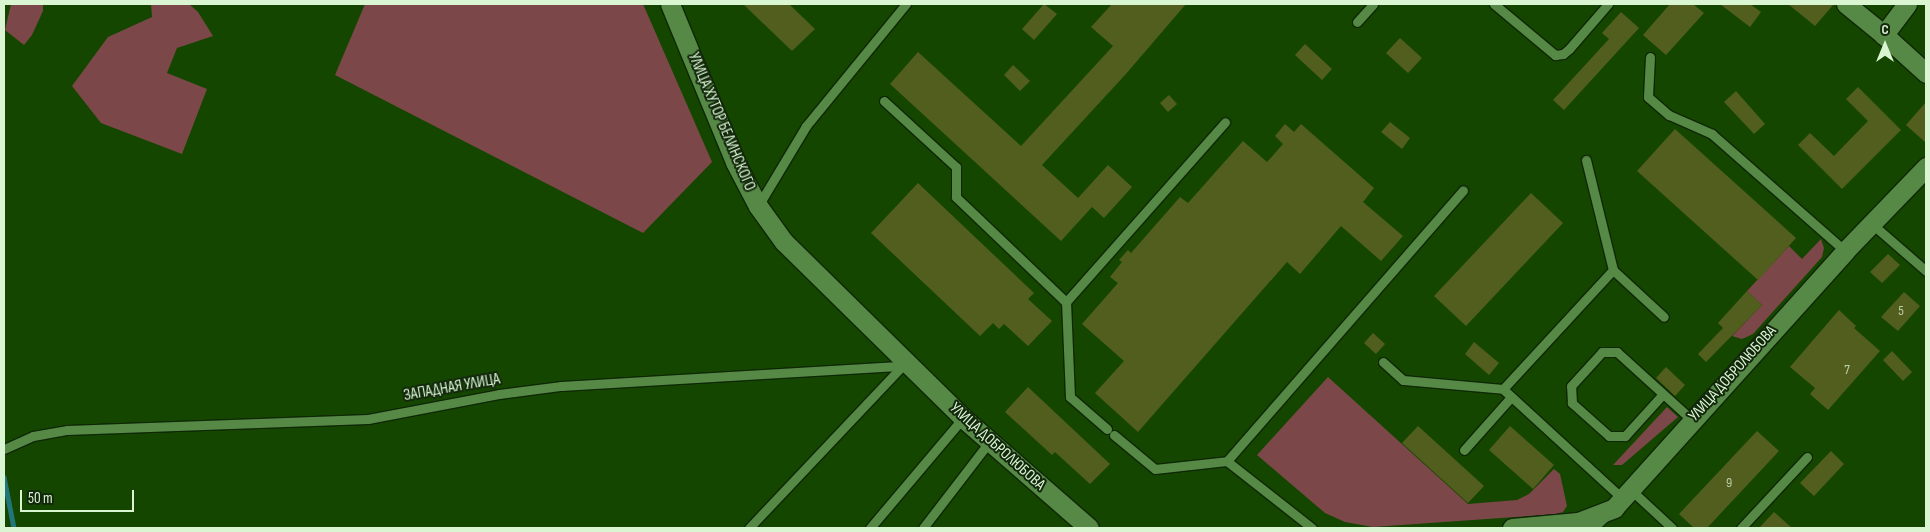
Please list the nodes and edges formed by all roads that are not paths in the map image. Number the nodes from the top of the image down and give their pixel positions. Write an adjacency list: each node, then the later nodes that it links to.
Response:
1 (670, 4): 17 (street, УЛИЦА ХУТОР БЕЛИНСКОГО)
2 (906, 4): 17 (lane)
3 (1373, 4): 8 (lane)
4 (1494, 4): 5 (lane)
5 (1608, 4)
6 (1846, 4): 9 (street)
7 (1907, 4): 9 (street)
8 (1357, 22)
9 (1884, 35): 11 (street)
10 (1650, 57): 19 (lane)
11 (1926, 73)
12 (884, 101): 22 (lane)
13 (1226, 122): 22 (lane)
14 (1586, 160): 20 (lane)
15 (1926, 166): 18 (street, УЛИЦА ДОБРОЛЮБОВА)
16 (1463, 190): 35 (lane)
17 (758, 206): 25 (street, УЛИЦА ХУТОР БЕЛИНСКОГО)
18 (1871, 223): 19 (street, УЛИЦА ДОБРОЛЮБОВА); 21 (lane)
19 (1845, 251): 30 (street, УЛИЦА ДОБРОЛЮБОВА)
20 (1613, 270): 23 (lane); 26 (lane)
21 (1926, 271)
22 (1066, 302): 35 (lane)
23 (1664, 317)
24 (1383, 362): 26 (lane)
25 (905, 364): 29 (street, УЛИЦА ДОБРОЛЮБОВА); 32 (lane, ЗАПАДНАЯ УЛИЦА); 38 (lane)
26 (1503, 390): 28 (lane)
27 (1663, 394): 27 (lane); 30 (lane)
28 (1511, 397): 33 (lane); 36 (lane)
29 (963, 418): 31 (street, УЛИЦА ДОБРОЛЮБОВА); 39 (lane)
30 (1692, 420): 36 (street, УЛИЦА ДОБРОЛЮБОВА)
31 (990, 441): 37 (street, УЛИЦА ДОБРОЛЮБОВА); 40 (lane)
32 (4, 449)
33 (1464, 450)
34 (1807, 457): 45 (lane)
35 (1227, 461): 41 (lane)
36 (1623, 499): 42 (street, УЛИЦА ДОБРОЛЮБОВА); 43 (lane); 44 (lane)
37 (1085, 527)
38 (749, 528)
39 (870, 528)
40 (923, 528)
41 (1312, 528)
42 (1512, 528)
43 (1593, 528)
44 (1672, 528)
45 (1741, 528)

